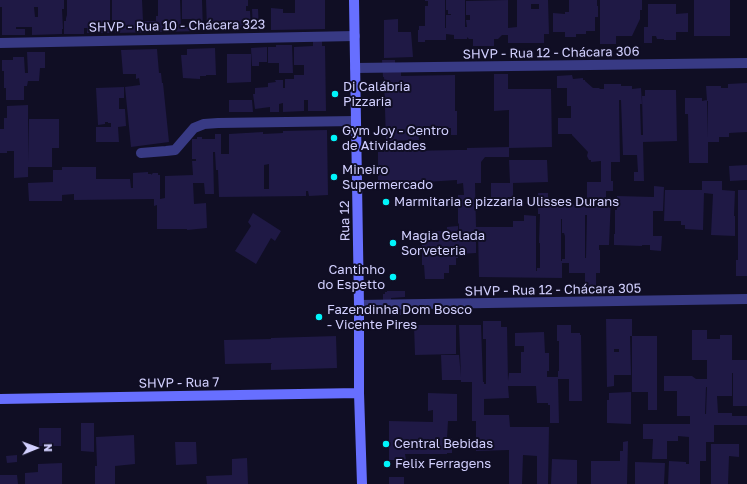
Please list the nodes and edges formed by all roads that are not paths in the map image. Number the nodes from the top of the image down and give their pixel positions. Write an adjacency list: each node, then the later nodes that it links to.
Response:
1 (354, 0): 2 (street, Rua 12)
2 (355, 36): 3 (street, SHVP - Rua 10 - Chácara 323); 5 (street, Rua 12)
3 (0, 43)
4 (747, 63): 5 (street, SHVP - Rua 12 - Chácara 306)
5 (355, 68): 6 (street, Rua 12)
6 (356, 121): 7 (street); 9 (street, Rua 12)
7 (141, 153)
8 (747, 300): 9 (street, SHVP - Rua 12 - Chácara 305)
9 (359, 305): 10 (street, Rua 12)
10 (359, 393): 11 (street, SHVP - Rua 7); 12 (street, Rua 12)
11 (0, 399)
12 (362, 484)

